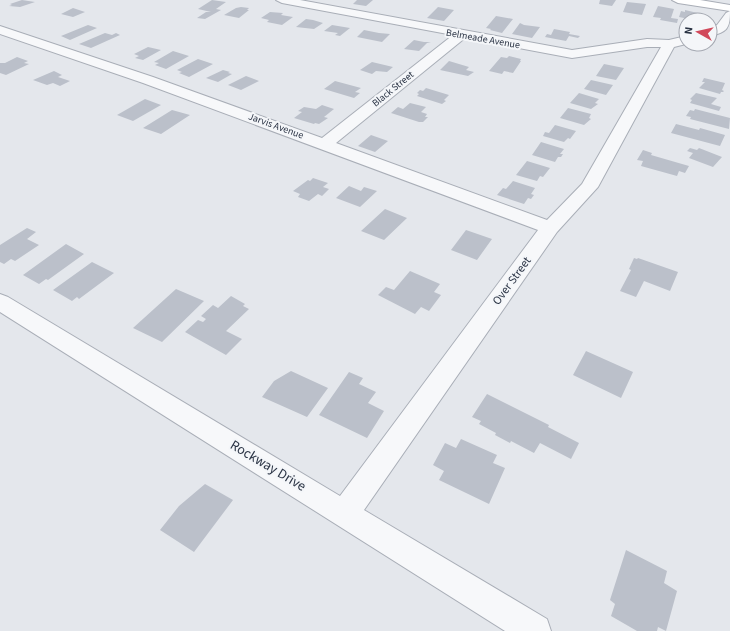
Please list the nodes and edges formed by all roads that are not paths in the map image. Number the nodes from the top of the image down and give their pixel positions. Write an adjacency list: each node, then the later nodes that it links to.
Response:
1 (282, 0): 7 (street, Belmeade Avenue)
2 (678, 0): 3 (main road)
3 (730, 8)
4 (730, 15): 5 (street)
5 (718, 29)
6 (0, 30): 9 (street, Jarvis Avenue)
7 (461, 35): 8 (street, Belmeade Avenue); 9 (street, Black Street)
8 (678, 42): 10 (street, Over Street)
9 (325, 144): 10 (street, Jarvis Avenue)
10 (550, 228): 12 (street, Over Street)
11 (0, 302): 12 (street, Rockway Drive)
12 (345, 513): 13 (street, Rockway Drive)
13 (535, 631)

